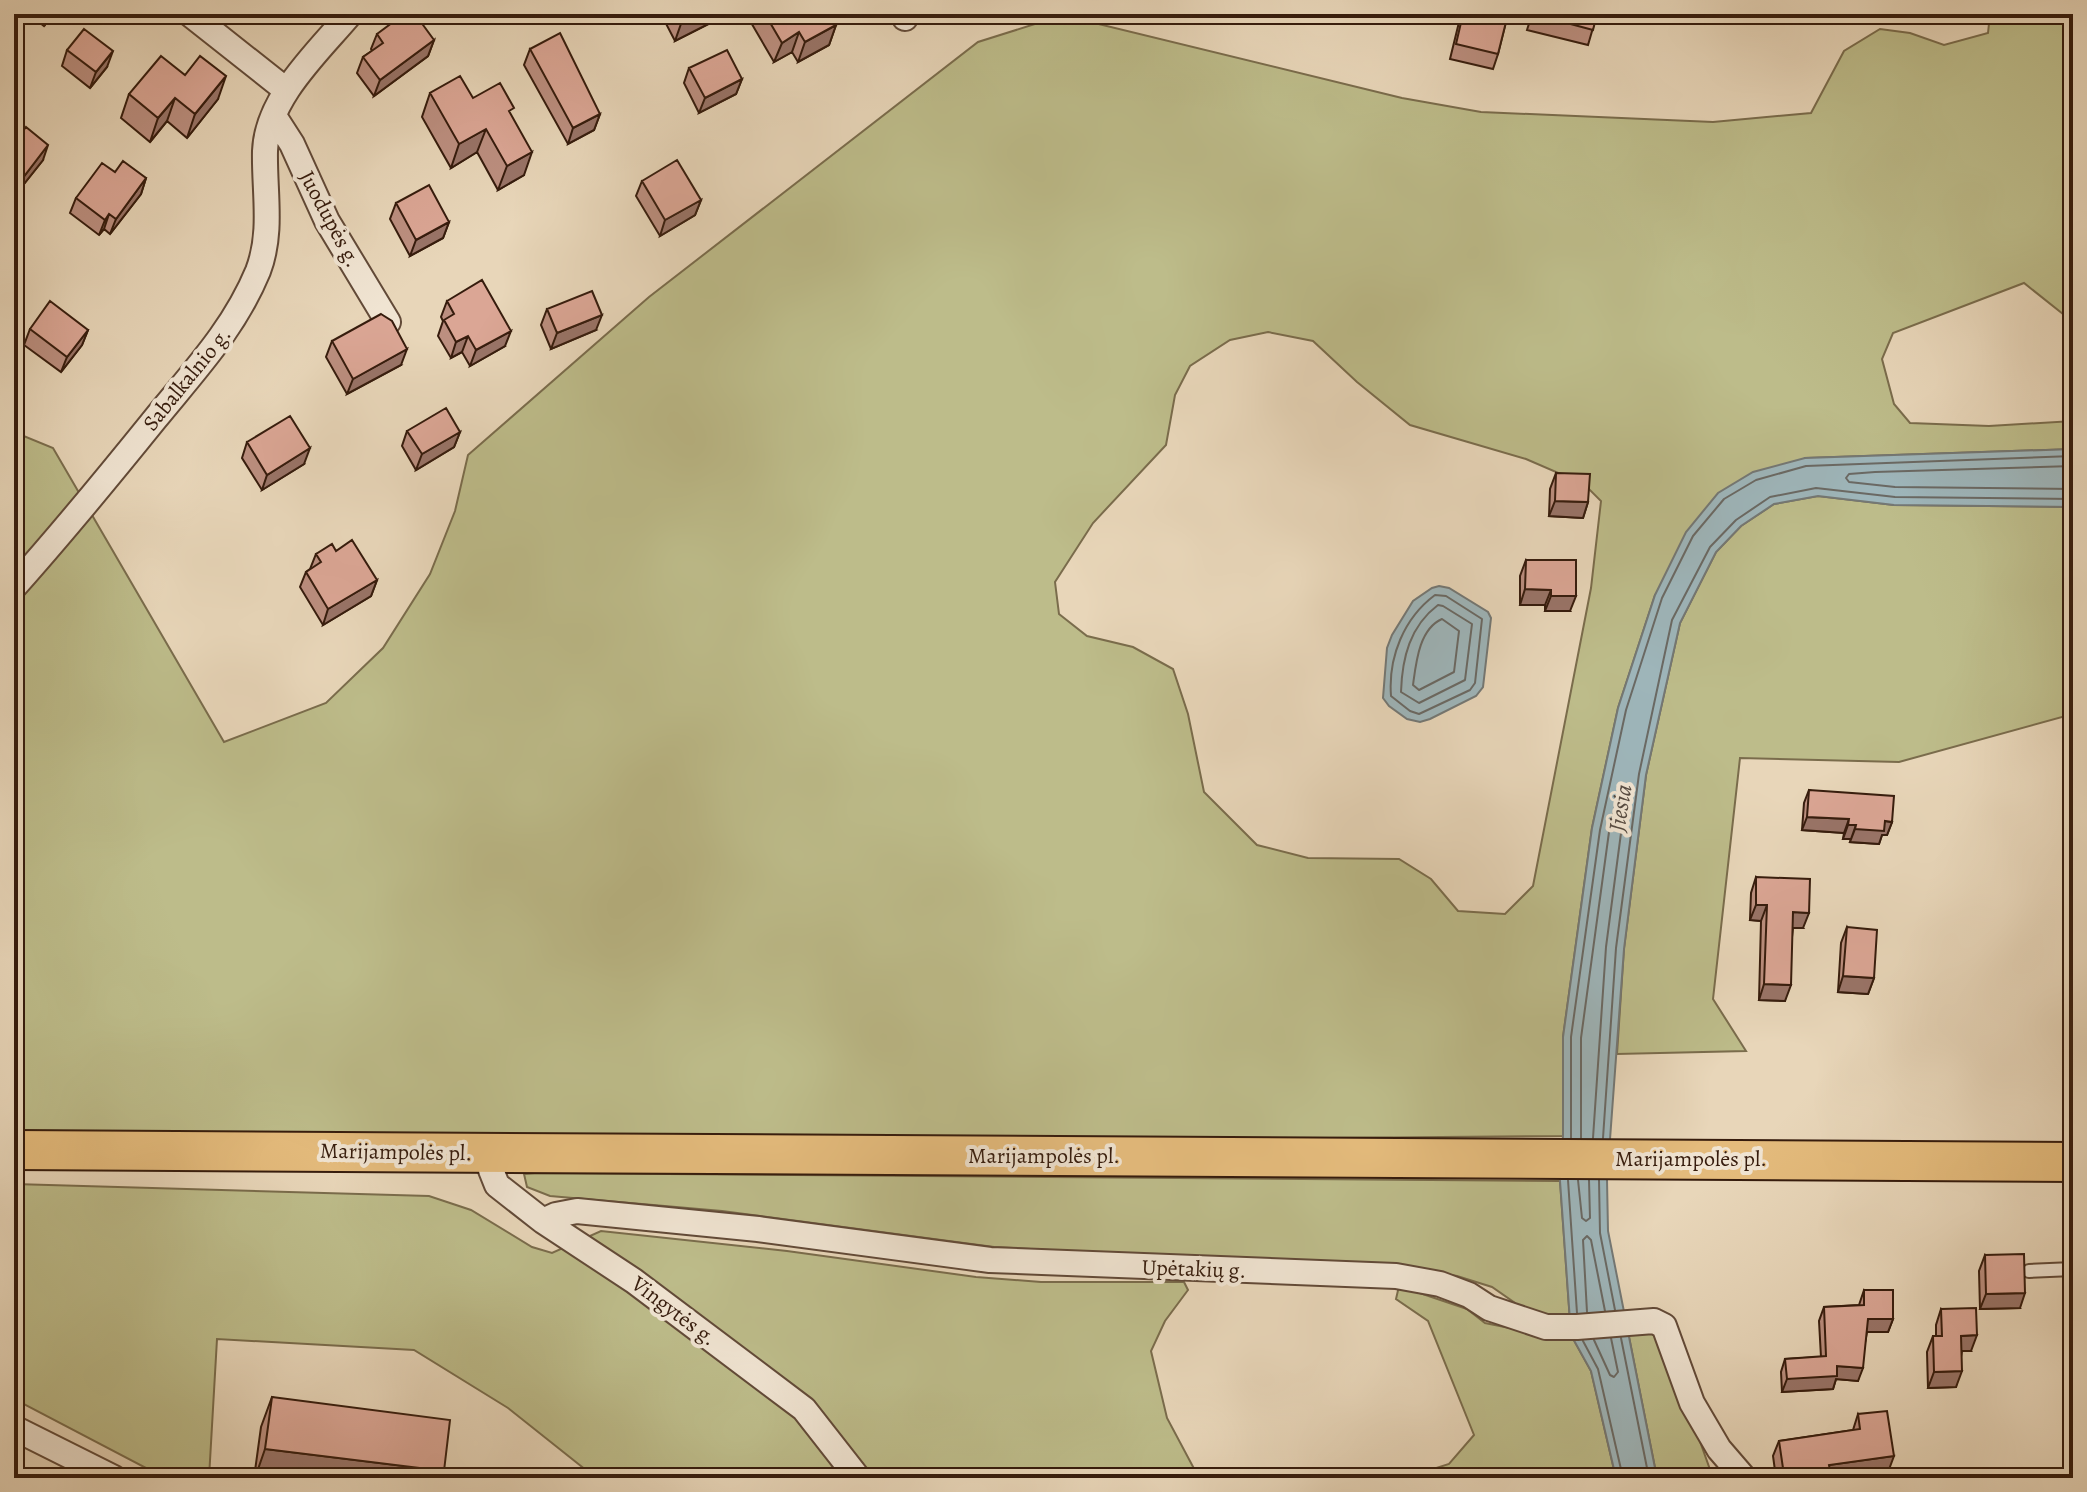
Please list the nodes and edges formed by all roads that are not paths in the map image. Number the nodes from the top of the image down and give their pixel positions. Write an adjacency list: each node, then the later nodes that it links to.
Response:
1 (190, 14): 3 (street)
2 (350, 14): 3 (street, Sabalkalnio g.)
3 (286, 90): 4 (street, Sabalkalnio g.)
4 (274, 116): 5 (street, Juodupės g.); 6 (street, Sabalkalnio g.)
5 (388, 322)
6 (14, 587)
7 (14, 1150): 8 (main road, Marijampolės pl.)
8 (489, 1153): 9 (main road, Marijampolės pl.); 10 (street, Vingytės g.)
9 (2073, 1162)
10 (543, 1221): 15 (street, Vingytės g.); 16 (street, Upėtakių g.)
11 (2073, 1269): 12 (lane)
12 (2029, 1271)
13 (14, 1428): 14 (street)
14 (114, 1478)
15 (858, 1478)
16 (1744, 1478)

